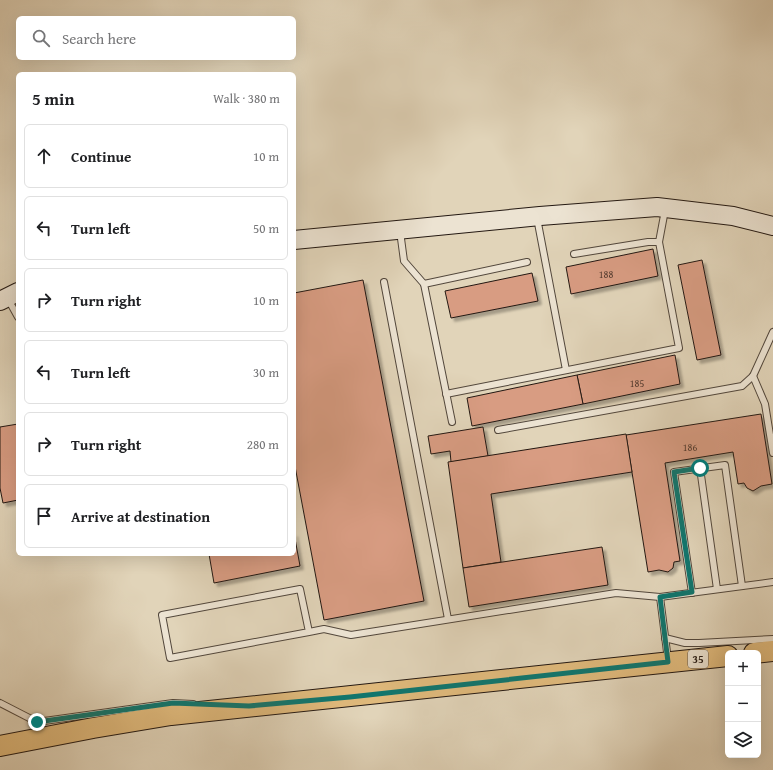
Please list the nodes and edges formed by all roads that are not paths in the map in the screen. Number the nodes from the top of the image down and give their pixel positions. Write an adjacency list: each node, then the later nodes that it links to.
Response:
1 (665, 208): 2 (street); 3 (street); 6 (lane)
2 (537, 216): 4 (street); 14 (lane)
3 (773, 226)
4 (400, 230): 5 (street); 10 (lane)
5 (296, 240)
6 (659, 242): 7 (lane); 14 (lane)
7 (574, 254)
8 (527, 262): 10 (lane)
9 (384, 282): 26 (lane)
10 (424, 284): 16 (lane)
11 (8, 297): 12 (lane)
12 (16, 313)
13 (773, 332): 15 (lane)
14 (566, 370): 16 (lane)
15 (753, 376): 18 (lane); 19 (lane)
16 (446, 394): 17 (lane)
17 (452, 422)
18 (498, 430)
19 (773, 453)
20 (700, 468): 22 (lane); 23 (lane); 24 (lane)
21 (773, 582): 22 (lane)
22 (742, 586): 23 (lane)
23 (717, 589): 24 (lane)
24 (692, 592): 25 (lane)
25 (660, 597): 26 (lane); 28 (lane)
26 (448, 619): 27 (lane)
27 (309, 632): 27 (lane)
28 (665, 638): 29 (lane); 33 (lane)
29 (773, 639)
30 (773, 651): 31 (main road)
31 (761, 652)
32 (725, 656): 33 (main road, 35)
33 (668, 662): 35 (main road, 35)
34 (0, 703): 35 (lane)
35 (249, 706): 36 (main road, 35)
36 (0, 746)

